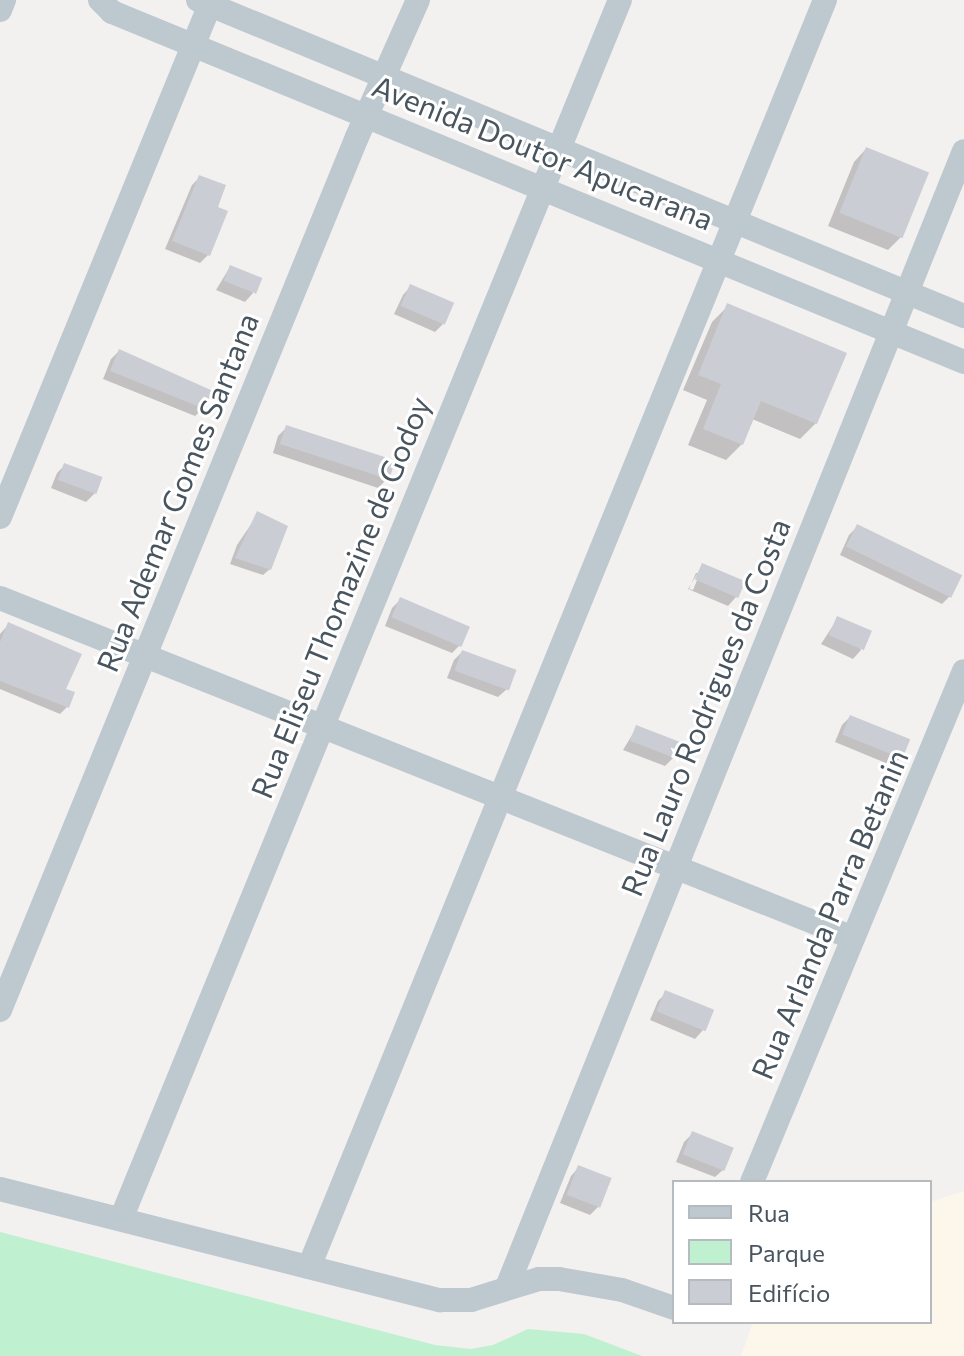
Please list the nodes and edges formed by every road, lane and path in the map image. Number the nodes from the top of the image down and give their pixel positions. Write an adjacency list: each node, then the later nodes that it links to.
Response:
1 (4, 0): 7 (street)
2 (100, 0): 8 (street, Avenida Doutor Apucarana)
3 (418, 0): 9 (street, Rua Ademar Gomes Santana)
4 (620, 0): 11 (street, Rua Eliseu Thomazine de Godoy)
5 (825, 0): 14 (street)
6 (203, 4): 8 (street); 9 (street, Avenida Doutor Apucarana)
7 (0, 10)
8 (193, 44): 10 (street, Avenida Doutor Apucarana); 20 (street)
9 (386, 79): 10 (street, Rua Ademar Gomes Santana); 11 (street, Avenida Doutor Apucarana)
10 (367, 115): 13 (street, Avenida Doutor Apucarana); 22 (street, Rua Ademar Gomes Santana)
11 (558, 149): 13 (street, Rua Eliseu Thomazine de Godoy); 14 (street, Avenida Doutor Apucarana)
12 (964, 151): 16 (street, Rua Lauro Rodrigues da Costa)
13 (542, 186): 15 (street, Avenida Doutor Apucarana); 24 (street, Rua Eliseu Thomazine de Godoy)
14 (734, 221): 15 (street); 16 (street, Avenida Doutor Apucarana)
15 (718, 259): 18 (street, Avenida Doutor Apucarana); 25 (street)
16 (906, 292): 17 (street, Avenida Doutor Apucarana); 18 (street, Rua Lauro Rodrigues da Costa)
17 (964, 316)
18 (890, 334): 19 (street, Avenida Doutor Apucarana); 26 (street, Rua Lauro Rodrigues da Costa)
19 (964, 362)
20 (0, 517)
21 (0, 598): 22 (street)
22 (145, 655): 24 (street); 28 (street, Rua Ademar Gomes Santana)
23 (964, 671): 27 (street, Rua Arlanda Parra Betanin)
24 (322, 726): 25 (street); 31 (street, Rua Eliseu Thomazine de Godoy)
25 (500, 797): 26 (street); 32 (street)
26 (675, 867): 27 (street); 33 (street, Rua Lauro Rodrigues da Costa)
27 (853, 938): 29 (street, Rua Arlanda Parra Betanin)
28 (0, 1010)
29 (753, 1180)
30 (0, 1189): 31 (street)
31 (121, 1219): 32 (street)
32 (309, 1267): 33 (street)
33 (507, 1287): 34 (street)
34 (672, 1307)

